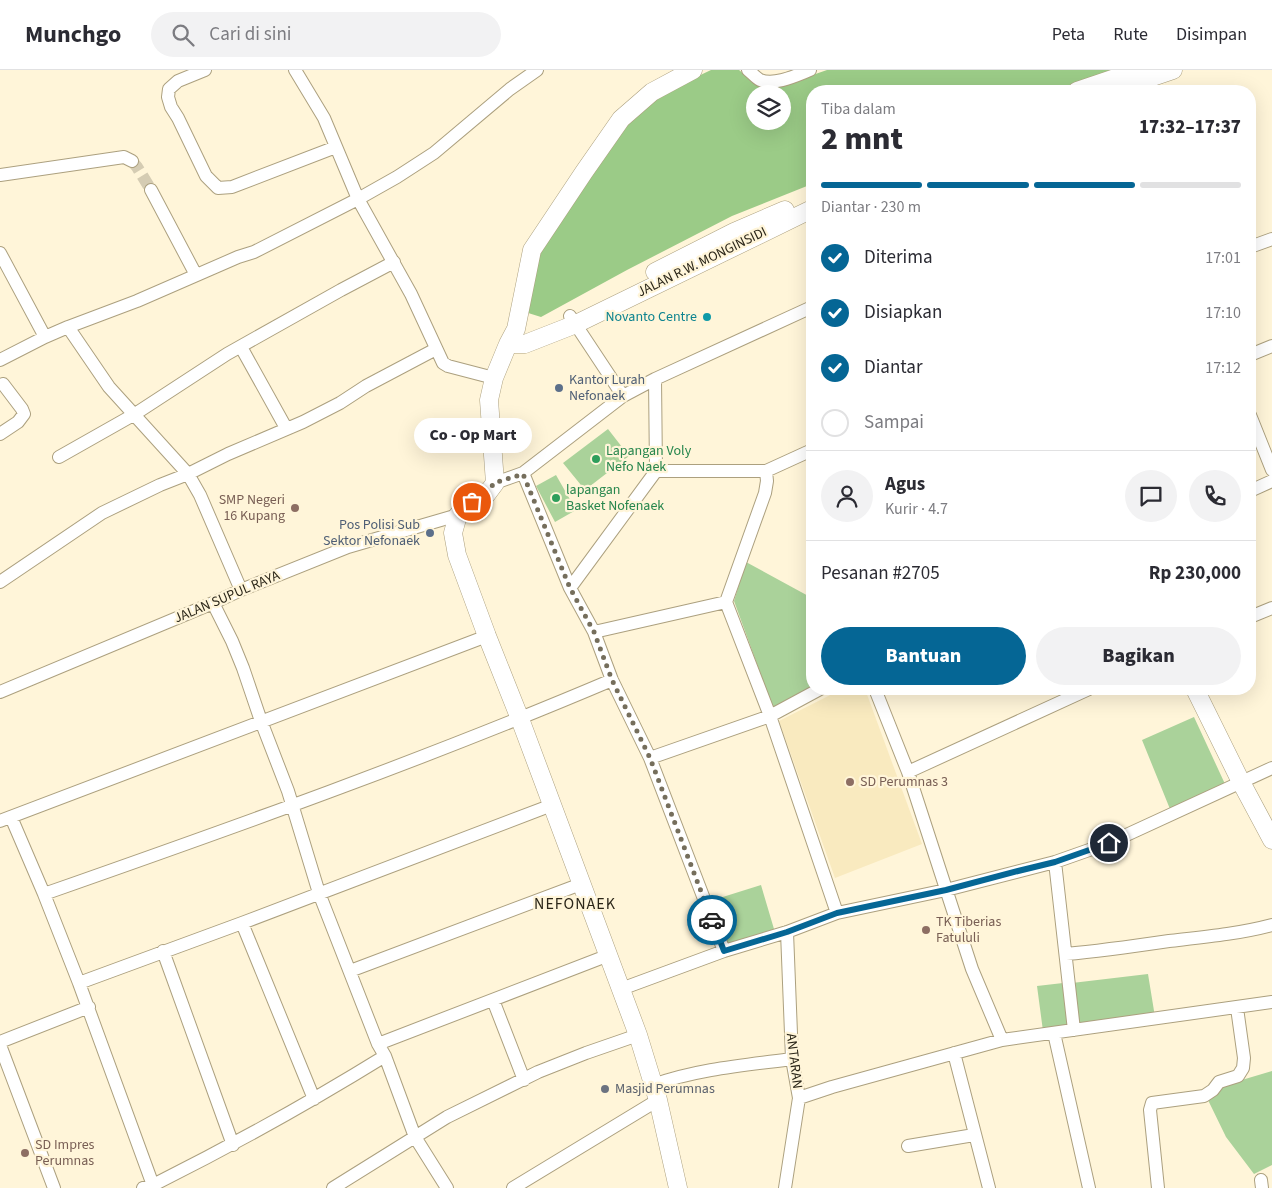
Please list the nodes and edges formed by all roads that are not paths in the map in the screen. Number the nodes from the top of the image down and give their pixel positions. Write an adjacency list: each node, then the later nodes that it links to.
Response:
1 (204, 70): 11 (street)
2 (295, 70): 11 (street)
3 (537, 70): 15 (street)
4 (693, 70): 27 (street)
5 (748, 70): 6 (street)
6 (810, 70)
7 (1173, 70): 8 (street)
8 (1141, 74): 9 (street); 10 (street)
9 (1100, 85)
10 (1122, 85)
11 (336, 146): 15 (street)
12 (132, 161): 13 (street)
13 (0, 175)
14 (151, 190): 22 (street)
15 (358, 199): 21 (street); 22 (street)
16 (806, 200): 24 (street, JALAN R.W. MONGINSIDI)
17 (806, 212): 24 (street, JALAN R.W. MONGINSIDI)
18 (1272, 239): 19 (street)
19 (1256, 244)
20 (0, 253): 26 (street)
21 (394, 262): 29 (street); 30 (street)
22 (196, 275): 25 (street)
23 (806, 310): 34 (street)
24 (573, 320): 27 (street, JALAN R.W. MONGINSIDI); 36 (street)
25 (68, 327): 26 (street); 37 (street)
26 (45, 337): 32 (street)
27 (512, 337): 33 (street)
28 (1272, 346): 31 (street)
29 (241, 347): 37 (street); 38 (street)
30 (436, 349): 33 (street); 38 (street)
31 (1256, 353)
32 (0, 360)
33 (494, 378): 49 (street)
34 (655, 379): 36 (street); 44 (street)
35 (1, 383): 40 (street)
36 (623, 396): 47 (street)
37 (135, 414): 42 (street); 46 (street)
38 (286, 428): 46 (street)
39 (1256, 430): 43 (street)
40 (0, 434)
41 (806, 453): 45 (street)
42 (59, 457)
43 (1272, 470)
44 (656, 471): 45 (street); 53 (street)
45 (766, 471): 55 (street)
46 (188, 474): 52 (street); 54 (street)
47 (523, 474): 49 (street); 53 (street)
48 (1272, 481): 50 (street)
49 (494, 483): 51 (street)
50 (1256, 488)
51 (458, 515): 54 (street, JALAN SUPUL RAYA); 60 (street)
52 (0, 582)
53 (570, 588): 59 (street)
54 (241, 590): 56 (street, JALAN SUPUL RAYA)
55 (726, 602): 59 (street); 67 (street)
56 (214, 603): 62 (street, JALAN SUPUL RAYA); 69 (street)
57 (1272, 608): 58 (street)
58 (1256, 615)
59 (594, 632): 61 (street)
60 (487, 636): 68 (street); 69 (street)
61 (612, 680): 68 (street); 70 (street)
62 (0, 692)
63 (809, 695): 67 (street)
64 (877, 695): 72 (street)
65 (1076, 695): 72 (street)
66 (1198, 695): 73 (street)
67 (770, 716): 70 (street); 83 (street)
68 (520, 719): 74 (street); 75 (street)
69 (261, 721): 75 (street); 76 (street)
70 (650, 758): 88 (street)
71 (1272, 768): 73 (street)
72 (908, 772): 80 (street)
73 (1241, 782): 77 (street); 78 (street)
74 (552, 805): 79 (street); 81 (street)
75 (293, 806): 81 (street); 82 (street)
76 (5, 819): 82 (street)
77 (1272, 840)
78 (1055, 862): 80 (street); 89 (street)
79 (581, 884): 90 (street); 91 (street)
80 (946, 890): 83 (street); 101 (street)
81 (318, 893): 84 (street); 91 (street)
82 (44, 894): 92 (street)
83 (837, 913): 86 (street)
84 (242, 923): 87 (street); 110 (street)
85 (1272, 925): 89 (street)
86 (787, 932): 88 (street); 106 (street, ANTARAN)
87 (163, 951): 92 (street); 113 (street)
88 (724, 951): 93 (street)
89 (1066, 954): 98 (street)
90 (609, 955): 93 (street); 94 (street)
91 (350, 971): 103 (street)
92 (80, 983): 96 (street)
93 (621, 989): 100 (street)
94 (493, 1000): 103 (street); 107 (street)
95 (1272, 1002): 97 (street)
96 (89, 1008): 102 (street); 115 (street)
97 (1237, 1008): 98 (street); 124 (street)
98 (1074, 1030): 99 (street)
99 (1054, 1033): 101 (street); 123 (street)
100 (638, 1035): 107 (street); 108 (street)
101 (1002, 1040): 104 (street)
102 (0, 1044): 116 (street)
103 (378, 1044): 105 (street)
104 (954, 1053): 109 (street); 111 (street)
105 (385, 1056): 110 (street); 112 (street)
106 (792, 1059): 108 (street); 109 (street, ANTARAN)
107 (524, 1080): 112 (street)
108 (656, 1093): 119 (street); 120 (street)
109 (800, 1098): 121 (street, ANTARAN)
110 (314, 1099): 113 (street)
111 (974, 1135): 114 (street); 122 (street)
112 (415, 1137): 117 (street); 118 (street)
113 (233, 1145): 115 (street)
114 (908, 1146)
115 (150, 1187)
116 (54, 1188)
117 (333, 1188)
118 (447, 1188)
119 (512, 1188)
120 (678, 1188)
121 (785, 1188)
122 (989, 1188)
123 (1089, 1188)
124 (1158, 1188)

